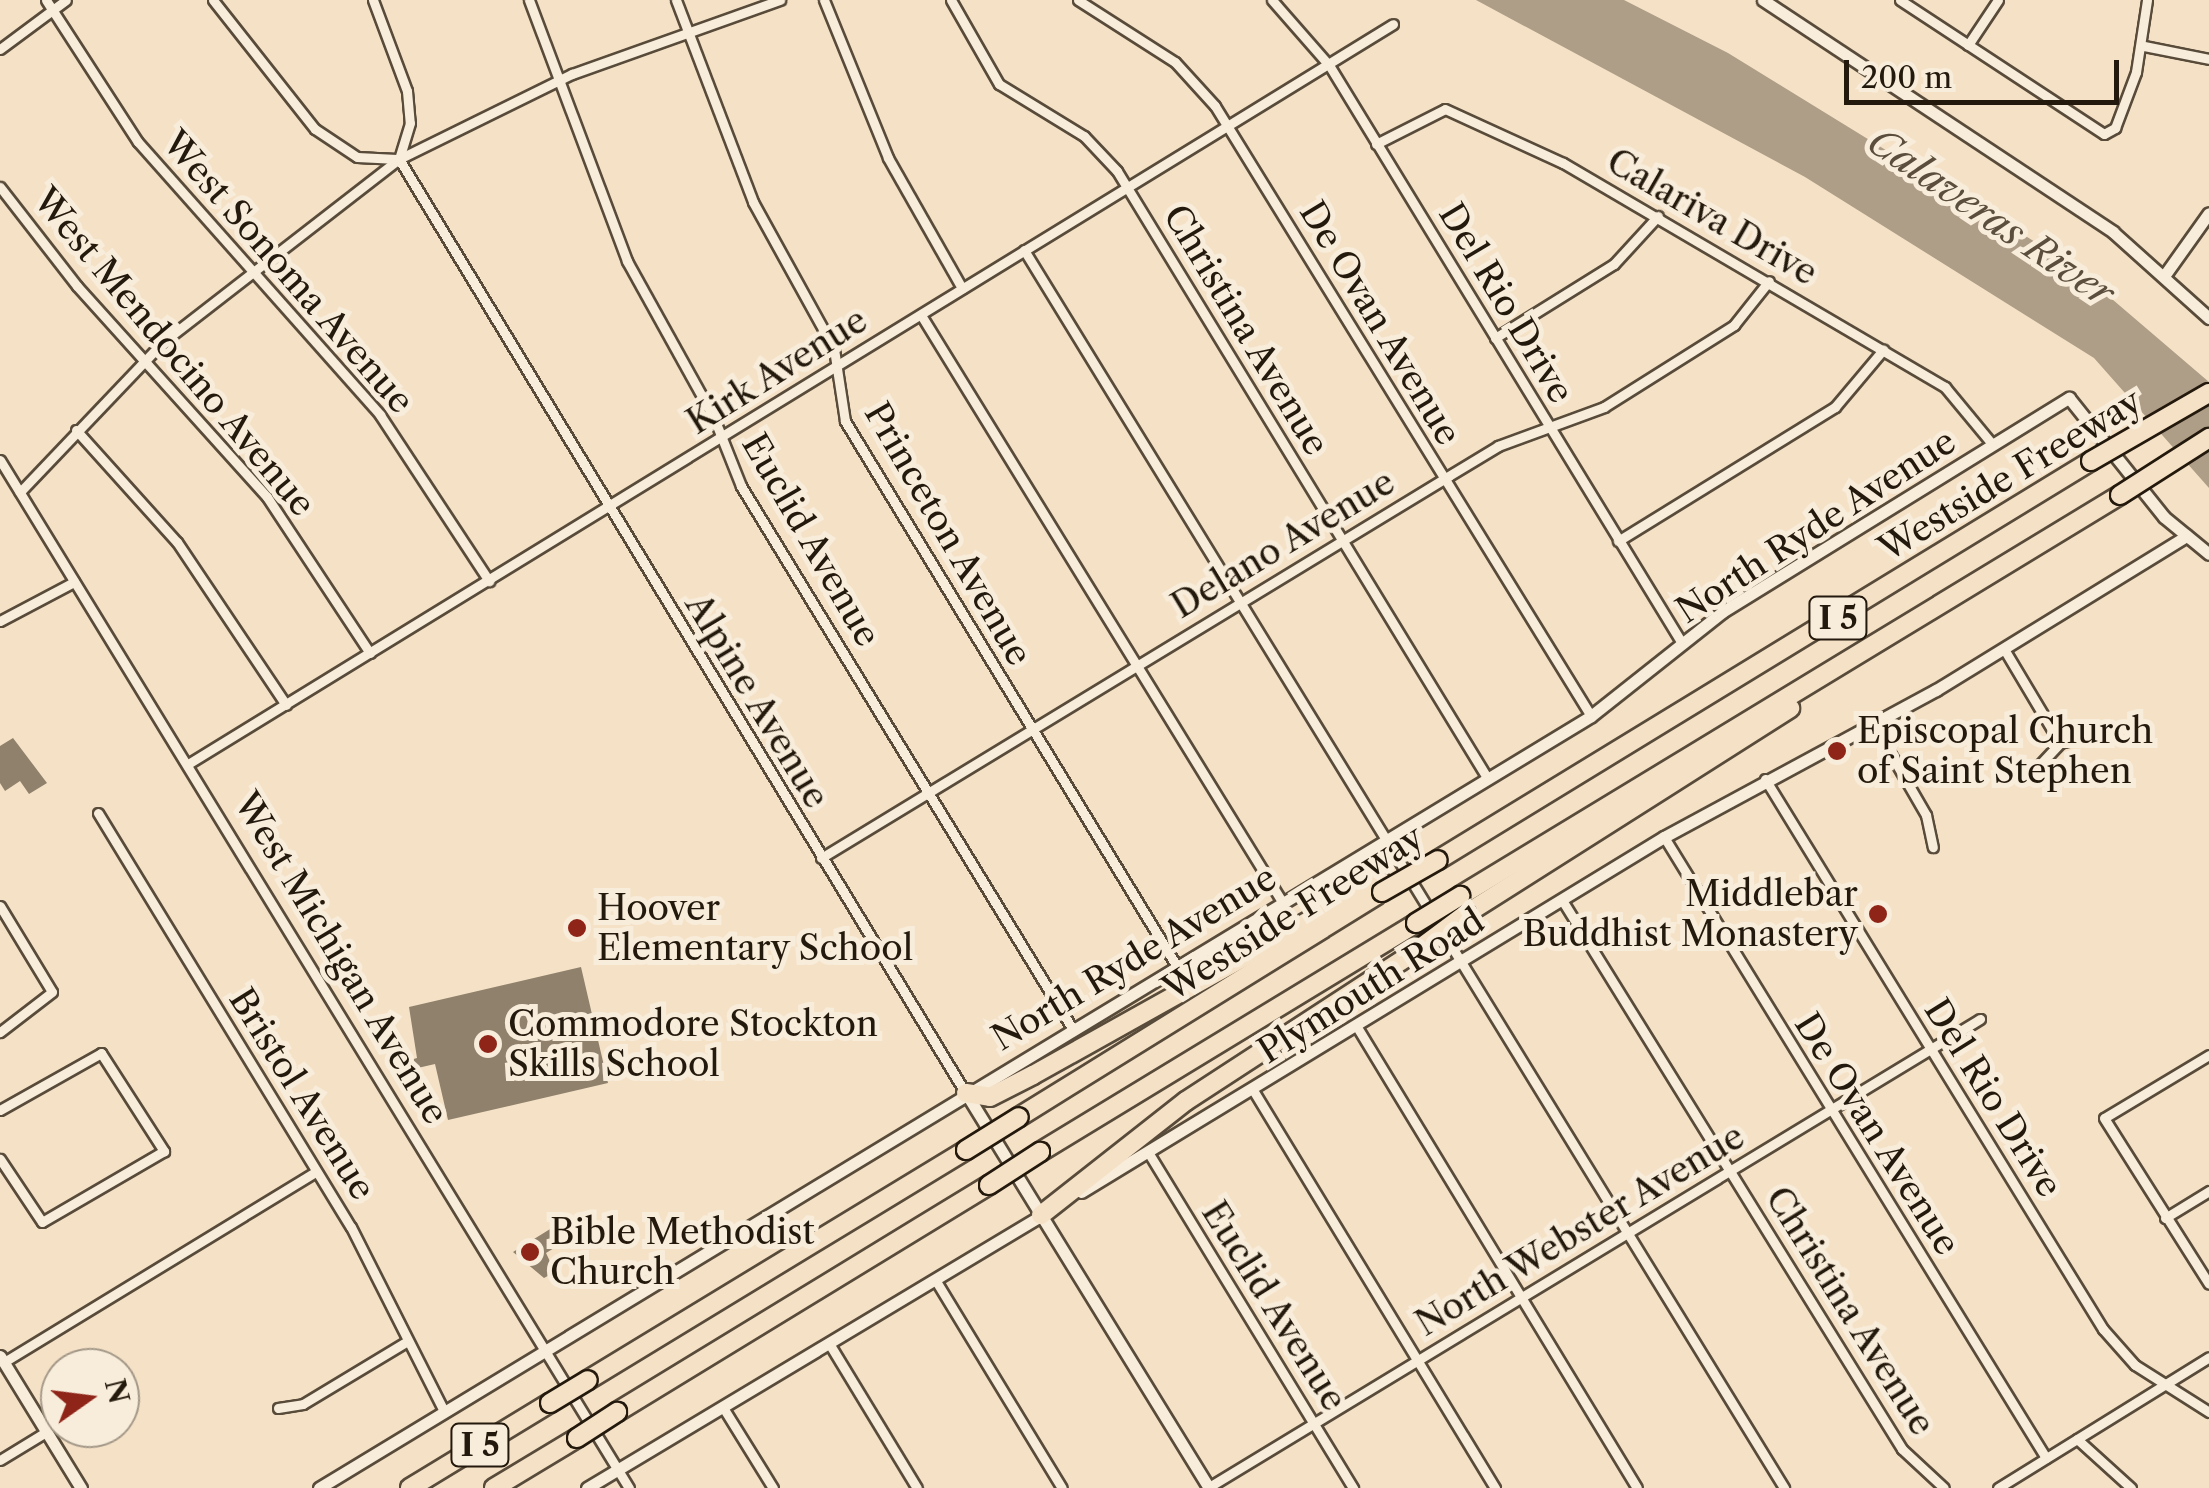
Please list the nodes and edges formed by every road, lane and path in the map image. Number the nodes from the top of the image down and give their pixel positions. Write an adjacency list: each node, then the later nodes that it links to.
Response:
1 (66, 0): 15 (street)
2 (213, 0): 26 (street)
3 (373, 0): 26 (street)
4 (529, 0): 23 (street, Euclid Avenue)
5 (676, 0): 17 (street, Princeton Avenue)
6 (780, 0): 17 (street)
7 (824, 0): 35 (street)
8 (952, 0): 28 (street, Christina Avenue)
9 (1078, 0): 24 (street, De Ovan Avenue)
10 (1272, 0): 22 (street, Del Rio Drive)
11 (1763, 0): 33 (street)
12 (1900, 0): 18 (street)
13 (1998, 0): 18 (street)
14 (2147, 0): 19 (street)
15 (49, 5): 20 (street); 32 (street, West Sonoma Avenue)
16 (1393, 24): 22 (street, Kirk Avenue)
17 (686, 30): 23 (street); 41 (street, Princeton Avenue)
18 (1968, 45): 19 (street)
19 (2144, 46): 21 (street)
20 (0, 48)
21 (2209, 59)
22 (1328, 65): 24 (street, Kirk Avenue); 25 (street, Del Rio Drive)
23 (557, 82): 26 (street); 45 (street, Euclid Avenue)
24 (1228, 127): 28 (street, Kirk Avenue); 49 (street, De Ovan Avenue)
25 (1376, 144): 30 (street, Calariva Drive); 38 (street, Del Rio Drive)
26 (399, 158): 32 (street); 51 (street, Alpine Avenue)
27 (0, 187): 40 (street, West Mendocino Avenue)
28 (1127, 188): 31 (street, Kirk Avenue); 53 (street, Christina Avenue)
29 (2209, 213): 33 (street)
30 (1658, 216): 34 (street, Calariva Drive); 38 (street)
31 (1024, 250): 35 (street, Kirk Avenue); 58 (street)
32 (250, 268): 40 (street); 56 (street, West Sonoma Avenue)
33 (2164, 276): 37 (street)
34 (1769, 281): 39 (street, Calariva Drive); 43 (street, Delano Avenue)
35 (962, 288): 36 (street, Kirk Avenue)
36 (921, 315): 41 (street, Kirk Avenue); 63 (street)
37 (2209, 318)
38 (1494, 338): 43 (street, Del Rio Drive)
39 (1883, 350): 47 (street, Calariva Drive); 54 (street)
40 (146, 360): 44 (street); 62 (street, West Mendocino Avenue)
41 (836, 366): 45 (street, Kirk Avenue); 67 (street, Princeton Avenue)
42 (2209, 392): 80 (highway, Westside Freeway / I 5, bridge)
43 (1550, 428): 49 (street, Delano Avenue); 54 (street, Del Rio Drive)
44 (76, 430): 50 (street); 64 (street)
45 (720, 438): 51 (street, Kirk Avenue); 74 (street, Euclid Avenue)
46 (2209, 438): 83 (highway, Westside Freeway, bridge)
47 (1993, 445): 52 (street, North Ryde Avenue); 60 (street, North Ryde Avenue)
48 (0, 460): 50 (street, West Michigan Avenue)
49 (1443, 479): 53 (street, Delano Avenue); 65 (street, De Ovan Avenue)
50 (20, 492): 57 (street, West Michigan Avenue)
51 (607, 508): 56 (street, Kirk Avenue); 79 (street, Alpine Avenue)
52 (2186, 536): 55 (street); 61 (street, Plymouth Road)
53 (1342, 541): 58 (street, Delano Avenue); 72 (street, Christina Avenue)
54 (1618, 541): 60 (street, Del Rio Drive)
55 (2209, 554)
56 (489, 581): 62 (street, Kirk Avenue)
57 (74, 582): 59 (street); 70 (street, West Michigan Avenue)
58 (1241, 602): 63 (street, Delano Avenue); 77 (street)
59 (0, 621)
60 (1682, 644): 65 (street, North Ryde Avenue)
61 (2004, 649): 66 (street, Plymouth Road); 69 (street)
62 (370, 653): 64 (street, Kirk Avenue)
63 (1136, 665): 67 (street, Delano Avenue); 81 (street)
64 (286, 705): 70 (street, Kirk Avenue)
65 (1591, 716): 72 (street, North Ryde Avenue)
66 (1870, 720): 73 (street, Plymouth Road); 78 (street)
67 (1031, 729): 74 (street, Delano Avenue); 86 (street, Princeton Avenue)
68 (2100, 733): 69 (street)
69 (2060, 743): 71 (street)
70 (188, 764): 110 (street, West Michigan Avenue)
71 (2032, 774)
72 (1488, 779): 77 (street, North Ryde Avenue)
73 (1765, 779): 76 (street, Plymouth Road); 91 (street, Del Rio Drive)
74 (928, 792): 79 (street, Delano Avenue); 89 (street, Euclid Avenue)
75 (98, 813): 100 (street, Bristol Avenue)
76 (1664, 837): 82 (street, Plymouth Road); 96 (street, De Ovan Avenue)
77 (1386, 838): 81 (street, North Ryde Avenue); 85 (street)
78 (1934, 846)
79 (821, 858): 94 (street, Alpine Avenue)
80 (1381, 887): 94 (highway); 129 (highway, Westside Freeway / I 5, bridge)
81 (1281, 900): 86 (street, North Ryde Avenue)
82 (1562, 900): 85 (street, Plymouth Road); 99 (street, Christina Avenue)
83 (1463, 905): 102 (highway, bridge); 130 (highway, Westside Freeway / I 5, bridge)
84 (0, 906): 90 (street)
85 (1462, 962): 88 (street, Plymouth Road); 104 (street)
86 (1176, 965): 89 (street, North Ryde Avenue)
87 (1980, 1019): 91 (street, North Webster Avenue)
88 (1357, 1027): 93 (street, Plymouth Road); 107 (street)
89 (1072, 1028): 94 (street, North Ryde Avenue)
90 (0, 1032)
91 (1930, 1049): 96 (street, North Webster Avenue); 114 (street, Del Rio Drive)
92 (2209, 1055): 103 (street)
93 (1253, 1090): 97 (street, Plymouth Road); 113 (street)
94 (966, 1093): 102 (street, Alpine Avenue); 110 (street, North Ryde Avenue)
95 (0, 1110): 98 (street)
96 (1830, 1110): 99 (street, North Webster Avenue); 124 (street, De Ovan Avenue)
97 (1148, 1152): 102 (street, Plymouth Road); 120 (street, Euclid Avenue)
98 (0, 1159)
99 (1729, 1171): 104 (street, North Webster Avenue); 141 (street, Christina Avenue)
100 (316, 1172): 108 (street, Bristol Avenue); 112 (street)
101 (2209, 1191): 103 (street)
102 (1041, 1216): 105 (street, Plymouth Road); 136 (street, Alpine Avenue)
103 (2164, 1218): 106 (street)
104 (1627, 1234): 107 (street, North Webster Avenue); 140 (street)
105 (936, 1281): 109 (street, Plymouth Road); 135 (street)
106 (2209, 1284)
107 (1521, 1298): 113 (street, North Webster Avenue); 139 (street)
108 (404, 1343): 115 (street); 117 (street, Bristol Avenue)
109 (830, 1345): 116 (street, Plymouth Road); 134 (street)
110 (546, 1349): 117 (street, North Ryde Avenue); 126 (street, West Michigan Avenue)
111 (2209, 1357): 114 (street)
112 (2, 1359): 119 (street)
113 (1417, 1361): 120 (street, North Webster Avenue); 138 (street)
114 (2167, 1384): 118 (street, Del Rio Drive); 122 (street)
115 (278, 1408)
116 (724, 1409): 126 (street, Plymouth Road); 133 (street)
117 (444, 1412): 128 (street, North Ryde Avenue)
118 (2209, 1412)
119 (40, 1422)
120 (1314, 1424): 136 (street, North Webster Avenue); 137 (street, Euclid Avenue)
121 (40, 1436): 125 (street)
122 (2077, 1439): 124 (street); 143 (street)
123 (56, 1448): 127 (street)
124 (2046, 1458): 142 (street)
125 (0, 1460)
126 (618, 1470): 131 (street, Plymouth Road); 132 (street, West Michigan Avenue)
127 (81, 1488)
128 (319, 1488)
129 (410, 1488)
130 (494, 1488)
131 (587, 1488)
132 (628, 1488)
133 (772, 1488)
134 (916, 1488)
135 (1062, 1488)
136 (1209, 1488)
137 (1353, 1488)
138 (1494, 1488)
139 (1637, 1488)
140 (1784, 1488)
141 (1944, 1488)
142 (1998, 1488)
143 (2132, 1488)

